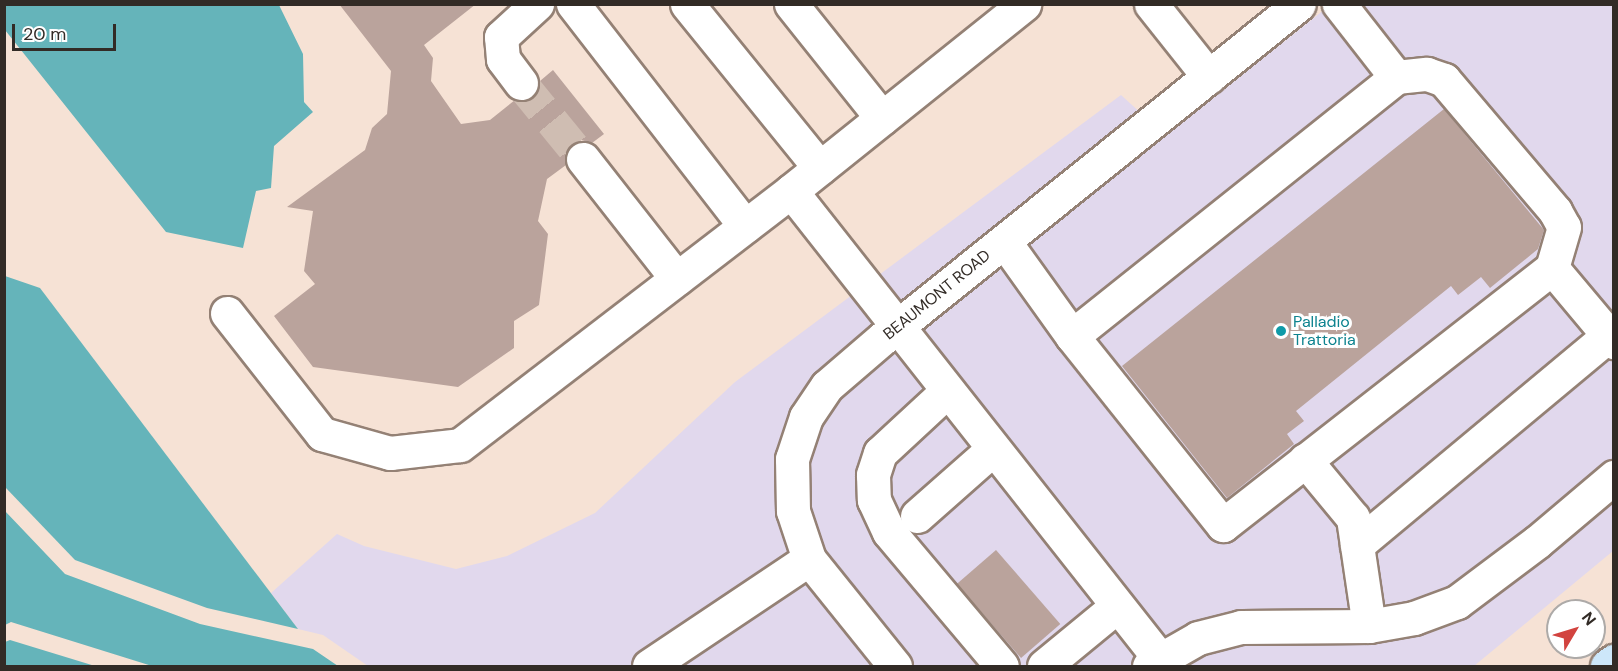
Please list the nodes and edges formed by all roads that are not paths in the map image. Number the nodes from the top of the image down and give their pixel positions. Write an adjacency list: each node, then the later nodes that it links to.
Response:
1 (537, 4): 11 (street)
2 (573, 4): 16 (street)
3 (687, 4): 14 (street)
4 (791, 4): 12 (street)
5 (1024, 4): 12 (street)
6 (1151, 4): 9 (street)
7 (1299, 4): 9 (street, BEAUMONT ROAD)
8 (1339, 4): 10 (street)
9 (1209, 77): 17 (street, BEAUMONT ROAD)
10 (1396, 77): 18 (street); 22 (street)
11 (521, 84)
12 (882, 118): 14 (street)
13 (583, 159): 19 (street)
14 (820, 168): 15 (street)
15 (791, 191): 16 (street); 21 (street)
16 (745, 226): 19 (street)
17 (1004, 241): 21 (street, BEAUMONT ROAD); 22 (street)
18 (1552, 268): 23 (street); 26 (street)
19 (677, 279): 20 (street)
20 (227, 313)
21 (897, 327): 24 (street); 30 (street, BEAUMONT ROAD)
22 (1072, 336): 26 (street)
23 (1611, 339): 29 (street)
24 (947, 391): 25 (street); 38 (street)
25 (993, 449): 28 (street); 31 (street)
26 (1305, 460): 29 (street)
27 (1614, 477): 32 (street)
28 (917, 516)
29 (1357, 545): 32 (street)
30 (809, 559): 33 (street); 37 (street, BEAUMONT ROAD)
31 (1117, 606): 35 (street); 39 (street)
32 (1369, 626): 35 (street)
33 (685, 656): 36 (street)
34 (1614, 661): 40 (main road)
35 (1154, 662)
36 (649, 666)
37 (895, 666)
38 (1002, 666)
39 (1044, 666)
40 (1607, 666)

